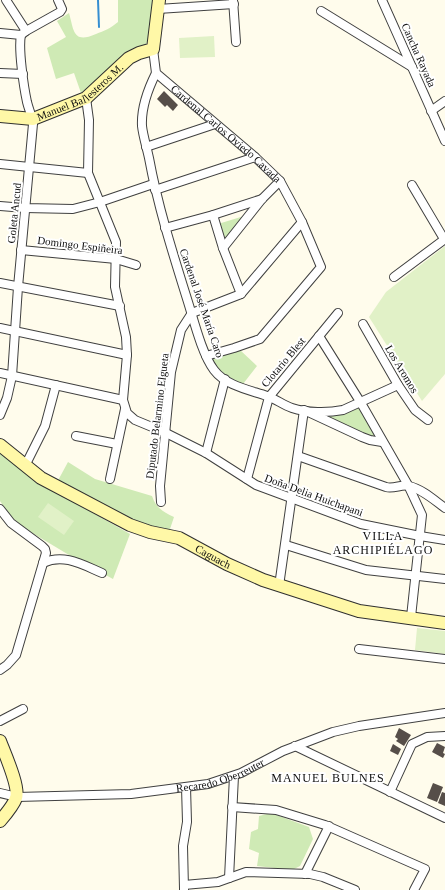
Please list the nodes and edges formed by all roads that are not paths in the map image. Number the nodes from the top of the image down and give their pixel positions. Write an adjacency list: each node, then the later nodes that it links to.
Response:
1 (6, 0): 8 (street)
2 (58, 0): 8 (street)
3 (383, 1): 11 (street, Cancha Rayada)
4 (234, 2): 5 (street); 9 (street)
5 (159, 4): 10 (street)
6 (321, 11): 11 (street)
7 (0, 33): 8 (street)
8 (24, 33): 14 (street, Goleta Ancud)
9 (236, 42)
10 (153, 49): 13 (street); 15 (street, Manuel Ballesteros M.)
11 (412, 67): 17 (street, Cancha Rayada)
12 (0, 73): 14 (street)
13 (156, 73): 20 (street, Cardenal Carlos Oviedo Cavada); 22 (street, Cardenal José María Caro)
14 (23, 74): 19 (street, Goleta Ancud)
15 (86, 98): 19 (street, Manuel Ballesteros M.); 26 (street)
16 (445, 101): 17 (street)
17 (431, 111): 21 (street, Cancha Rayada)
18 (0, 116): 19 (street, Manuel Ballesteros M.)
19 (32, 119): 25 (street, Goleta Ancud)
20 (215, 124): 22 (street); 23 (street, Cardenal Carlos Oviedo Cavada)
21 (445, 141)
22 (146, 147): 29 (street, Cardenal José María Caro)
23 (255, 157): 27 (street, Cardenal Carlos Oviedo Cavada); 29 (street)
24 (0, 164): 25 (street)
25 (30, 167): 26 (street); 33 (street, Goleta Ancud)
26 (88, 173): 31 (street)
27 (280, 181): 30 (street); 35 (street, Cardenal Carlos Oviedo Cavada)
28 (412, 185): 37 (street)
29 (154, 187): 31 (street); 36 (street, Cardenal José María Caro)
30 (262, 198): 34 (street); 38 (street)
31 (100, 202): 33 (street); 40 (street)
32 (0, 206): 33 (street)
33 (25, 208): 39 (street, Goleta Ancud)
34 (213, 215): 36 (street); 38 (street)
35 (302, 222): 45 (street); 54 (street, Cardenal Carlos Oviedo Cavada)
36 (165, 228): 47 (street, Cardenal José María Caro)
37 (445, 239): 42 (street)
38 (223, 248): 45 (street)
39 (21, 250): 40 (street, Domingo Espiñeira); 44 (street, Goleta Ancud)
40 (116, 259): 41 (street, Domingo Espiñeira); 46 (street)
41 (136, 265)
42 (394, 277)
43 (0, 283): 44 (street)
44 (18, 287): 46 (street); 51 (street, Goleta Ancud)
45 (241, 294): 47 (street)
46 (120, 306): 53 (street)
47 (192, 312): 54 (street, Cardenal José María Caro); 67 (street, Diputado Belarmino Elgueta)
48 (338, 313): 52 (street, Clotario Blest)
49 (363, 324): 59 (street, Los Aromos)
50 (0, 328): 51 (street)
51 (15, 332): 53 (street); 56 (street, Goleta Ancud)
52 (319, 336): 60 (street, Clotario Blest); 62 (street)
53 (127, 355): 61 (street)
54 (206, 356): 57 (street, Cardenal José María Caro)
55 (0, 373): 56 (street)
56 (12, 376): 58 (street); 65 (street, Goleta Ancud)
57 (225, 379): 60 (street, Cardenal José María Caro); 72 (street)
58 (56, 386): 61 (street); 74 (street)
59 (398, 386): 62 (street, Cardenal José María Caro); 66 (street, Los Aromos)
60 (268, 397): 64 (street, Cardenal José María Caro); 76 (street, Clotario Blest)
61 (123, 400): 63 (street)
62 (361, 403): 64 (street, Cardenal José María Caro); 69 (street)
63 (125, 409): 67 (street, Doña Delia Huichapani); 70 (street)
64 (304, 410): 69 (street); 73 (street)
65 (0, 415)
66 (428, 420)
67 (164, 432): 72 (street, Doña Delia Huichapani); 79 (street, Diputado Belarmino Elgueta)
68 (76, 436): 70 (street)
69 (382, 442): 77 (street)
70 (117, 444): 75 (street)
71 (0, 445): 74 (street, Caguach)
72 (206, 453): 76 (street, Doña Delia Huichapani)
73 (298, 456): 77 (street); 78 (street)
74 (25, 466): 89 (street, Caguach)
75 (110, 479)
76 (247, 479): 78 (street, Doña Delia Huichapani)
77 (408, 486): 80 (street); 82 (street)
78 (292, 499): 82 (street, Doña Delia Huichapani); 84 (street)
79 (161, 502)
80 (445, 508)
81 (0, 509): 85 (street)
82 (420, 536): 83 (street, Doña Delia Huichapani); 87 (street)
83 (445, 540)
84 (286, 545): 87 (street); 89 (street)
85 (43, 563): 86 (street); 94 (street)
86 (102, 573)
87 (415, 575): 88 (street); 90 (street)
88 (445, 579)
89 (279, 586): 90 (street, Caguach)
90 (411, 617): 91 (street, Caguach)
91 (445, 622)
92 (360, 649): 93 (street)
93 (445, 659)
94 (0, 670)
95 (23, 709): 97 (street)
96 (445, 713): 100 (street, Recaredo Oberreuter)
97 (0, 721)
98 (445, 736): 103 (street)
99 (0, 741): 105 (street)
100 (295, 746): 101 (street, Recaredo Oberreuter); 103 (street)
101 (234, 776): 102 (street, Recaredo Oberreuter); 106 (street)
102 (186, 787): 105 (street, Recaredo Oberreuter); 112 (street)
103 (390, 792): 107 (street)
104 (0, 793): 105 (street, Recaredo Oberreuter)
105 (17, 797): 108 (street)
106 (232, 807): 109 (street); 111 (street)
107 (445, 818)
108 (0, 821)
109 (328, 826): 110 (street); 114 (street)
110 (305, 874): 111 (street); 113 (street)
111 (230, 878): 112 (street)
112 (184, 887)
113 (355, 890)
114 (414, 890)

